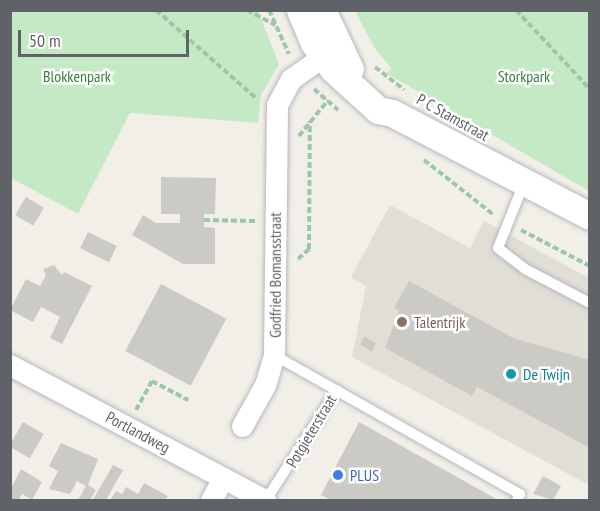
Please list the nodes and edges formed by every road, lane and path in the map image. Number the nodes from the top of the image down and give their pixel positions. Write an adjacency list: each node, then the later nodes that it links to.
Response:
1 (156, 10): 13 (path)
2 (247, 10): 6 (path)
3 (300, 10): 7 (street)
4 (322, 10): 7 (street)
5 (516, 10): 9 (path)
6 (275, 25)
7 (330, 51): 11 (street, P C Stamstraat); 13 (street)
8 (369, 59): 11 (path, P C Stamstraat)
9 (590, 89)
10 (326, 101): 12 (path)
11 (401, 103): 16 (street, P C Stamstraat)
12 (345, 115)
13 (276, 116): 19 (street, Godfried Bomansstraat)
14 (310, 121): 22 (path)
15 (420, 157): 20 (path)
16 (524, 183): 17 (street, P C Stamstraat); 20 (lane)
17 (585, 217)
18 (204, 220): 19 (path)
19 (276, 221): 22 (street, Godfried Bomansstraat)
20 (508, 223): 21 (path); 23 (lane)
21 (590, 266)
22 (276, 279): 24 (street, Godfried Bomansstraat)
23 (590, 303)
24 (274, 355): 26 (lane, Potgieterstraat); 29 (street, Godfried Bomansstraat)
25 (10, 365): 28 (street, Portlandweg)
26 (337, 390): 32 (lane, Potgieterstraat); 33 (lane)
27 (188, 400): 28 (path)
28 (127, 426): 30 (street, Portlandweg)
29 (242, 426)
30 (223, 478): 31 (street); 32 (street, Portlandweg)
31 (211, 501)
32 (265, 501)
33 (517, 501)

